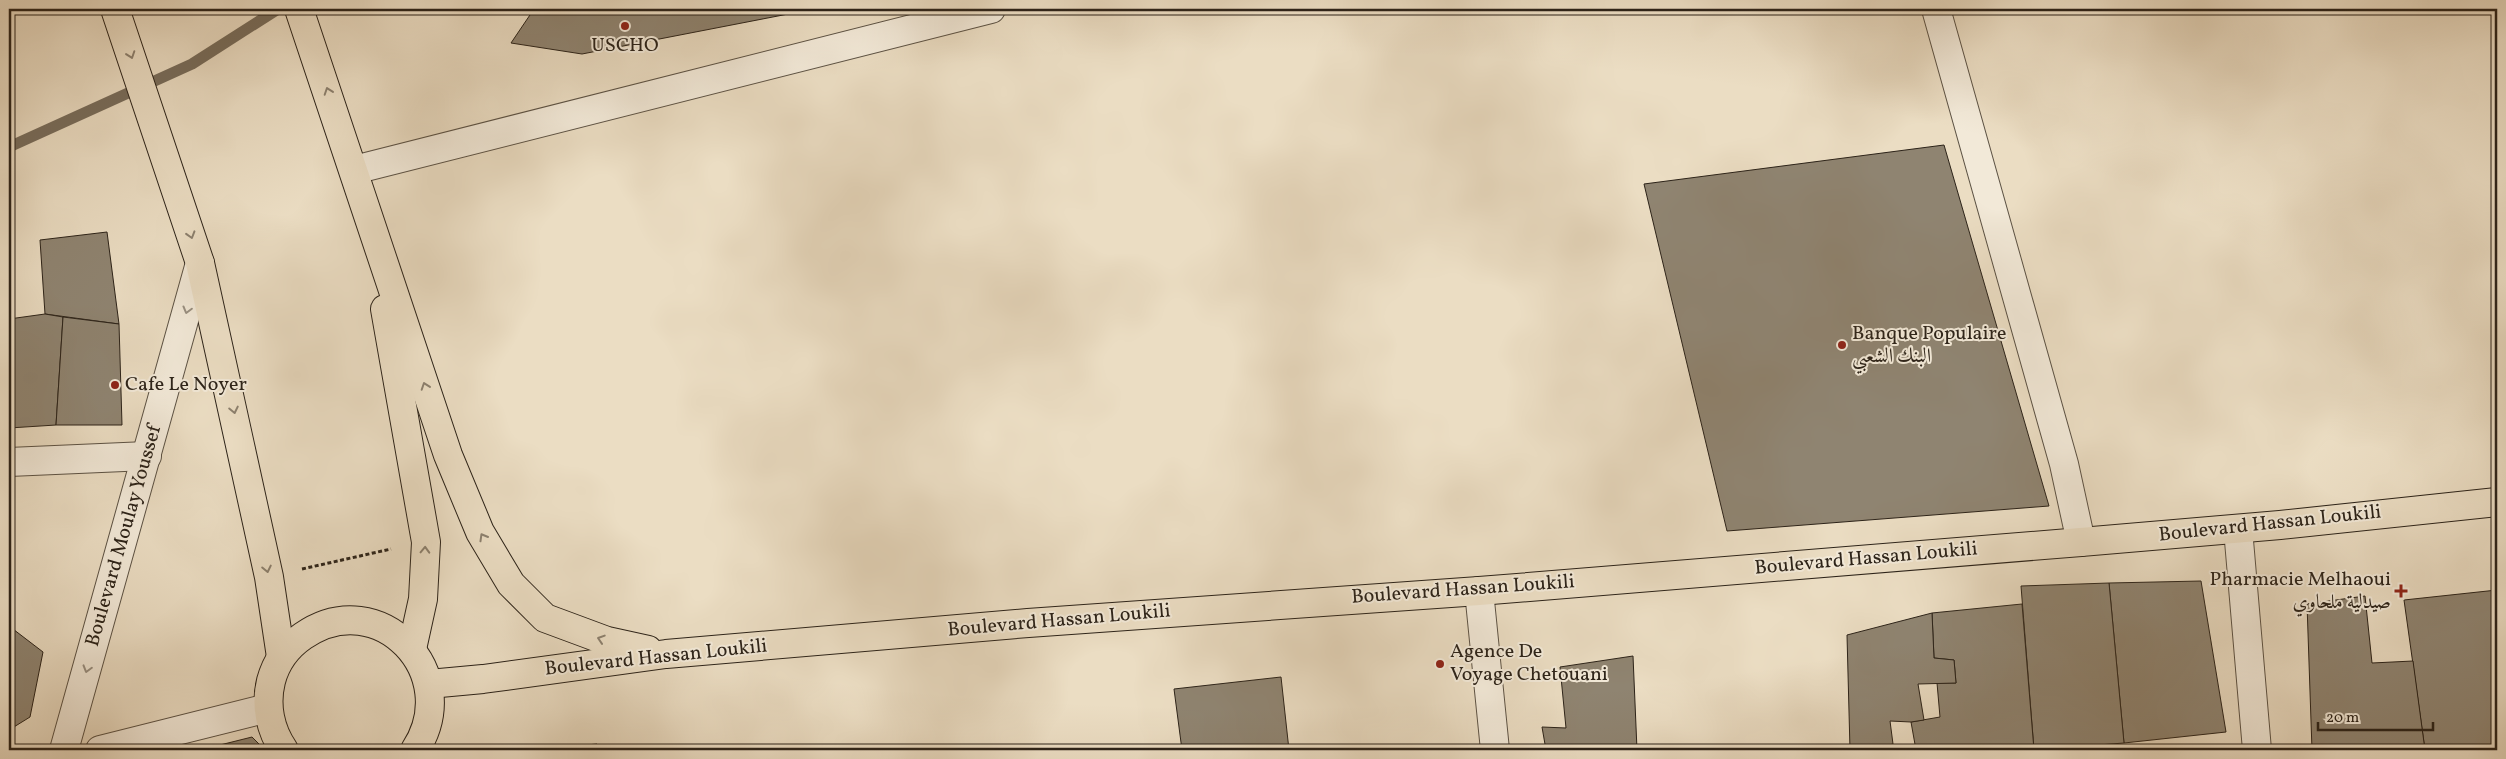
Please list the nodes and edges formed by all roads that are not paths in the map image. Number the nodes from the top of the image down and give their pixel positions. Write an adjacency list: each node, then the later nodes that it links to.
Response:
1 (115, 9): 7 (main road, one-way to 7)
2 (299, 9): 5 (main road, one-way to 2)
3 (991, 9): 5 (street)
4 (1936, 9): 12 (street)
5 (354, 170): 6 (main road)
6 (370, 222): 14 (main road, one-way to 6); 15 (main road, one-way to 6)
7 (200, 263): 8 (street, Boulevard Moulay Youssef, one-way to 8); 16 (main road, one-way to 16)
8 (147, 456): 9 (street); 20 (street, Boulevard Moulay Youssef, one-way to 20)
9 (9, 462)
10 (2497, 502): 11 (main road, Boulevard Hassan Loukili)
11 (2238, 529): 12 (main road, Boulevard Hassan Loukili); 24 (street)
12 (2081, 542): 13 (main road, Boulevard Hassan Loukili)
13 (1479, 591): 15 (main road, Boulevard Hassan Loukili); 23 (street)
14 (412, 649): 16 (main road); 17 (main road)
15 (666, 654): 17 (main road, Boulevard Hassan Loukili)
16 (281, 657): 18 (main road)
17 (429, 684): 19 (main road)
18 (268, 708): 21 (street); 22 (main road)
19 (422, 746)
20 (64, 750)
21 (100, 750)
22 (284, 750)
23 (1495, 750)
24 (2257, 750)

